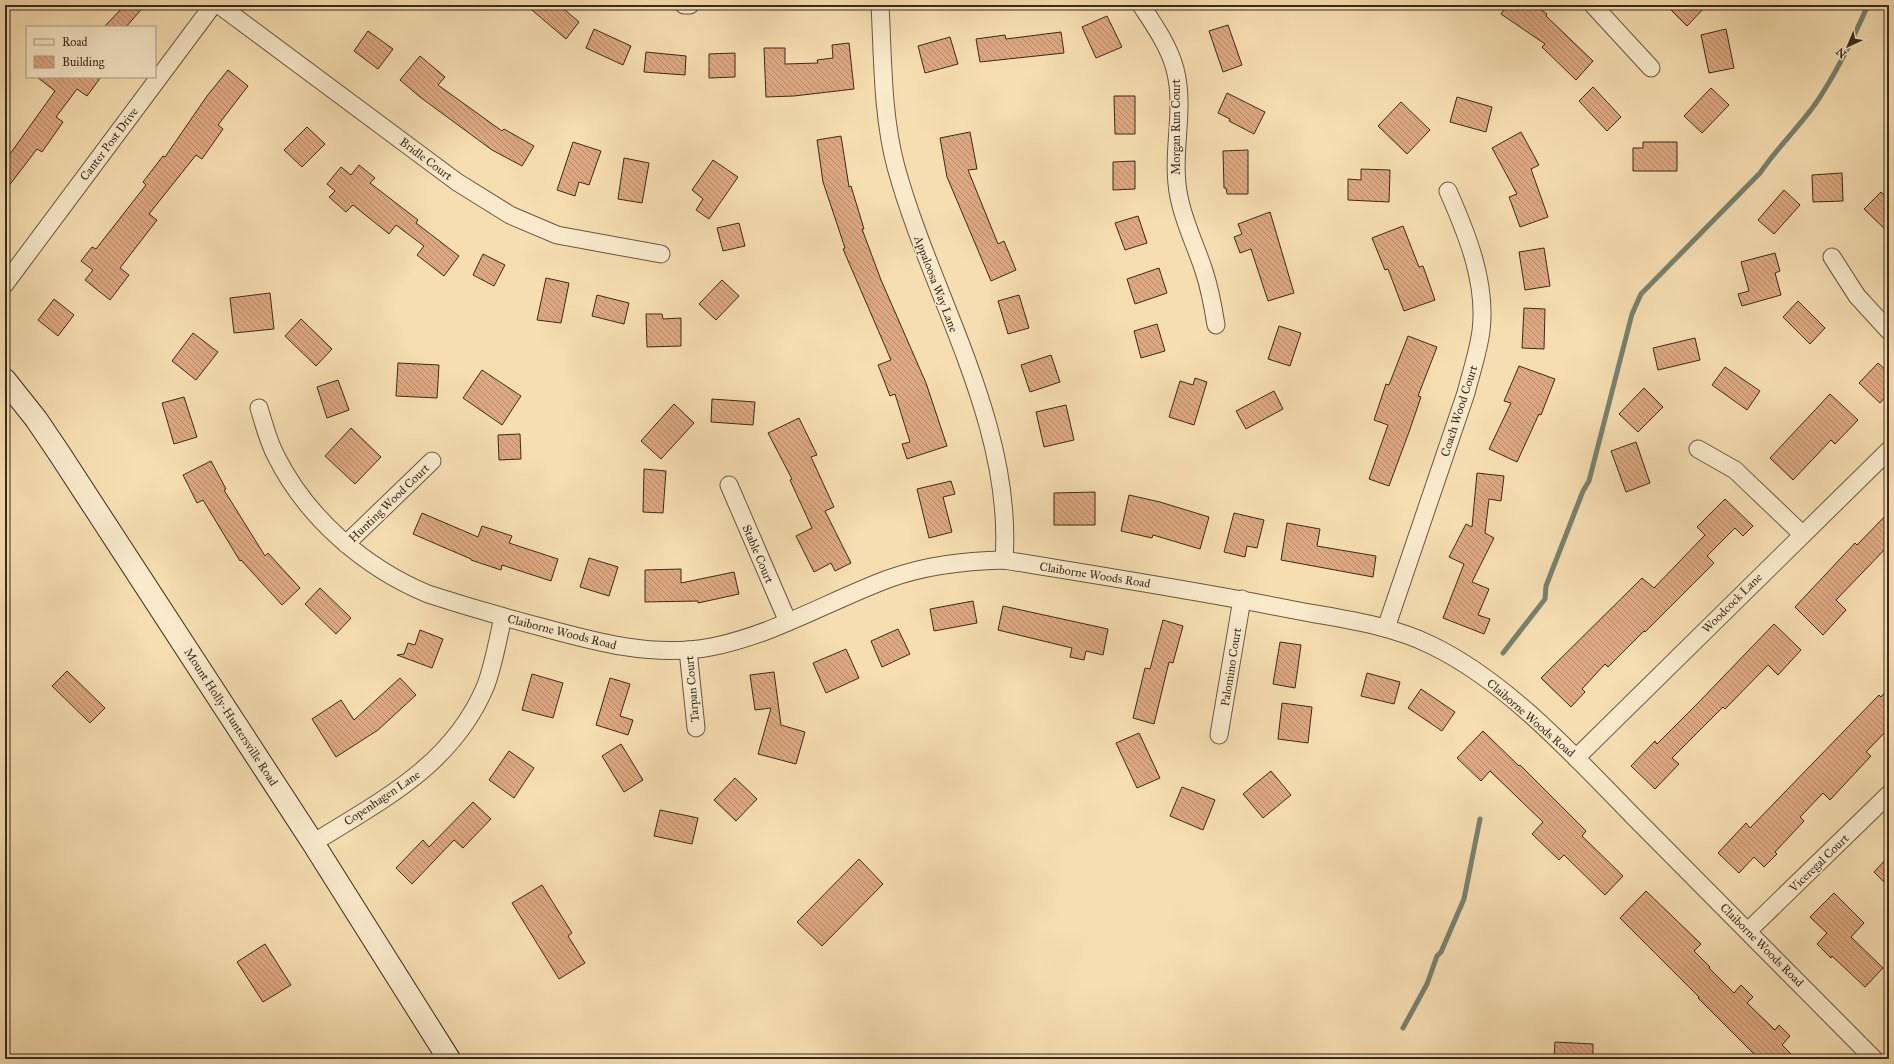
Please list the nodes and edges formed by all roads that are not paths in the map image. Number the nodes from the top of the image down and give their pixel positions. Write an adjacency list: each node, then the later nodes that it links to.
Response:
1 (213, 5): 12 (street, Canter Post Drive)
2 (219, 5): 10 (street, Bridle Court)
3 (684, 5): 4 (street)
4 (690, 5)
5 (880, 5): 23 (street, Appaloosa Way Lane)
6 (1141, 5): 13 (street, Morgan Run Court)
7 (1593, 5): 8 (street)
8 (1651, 68)
9 (1448, 191): 27 (street, Coach Wood Court)
10 (661, 254)
11 (1832, 257): 14 (street)
12 (5, 284)
13 (1216, 325)
14 (1889, 331)
15 (5, 380): 33 (main road, Mount Holly-Huntersville Road)
16 (259, 408): 22 (street, Claiborne Woods Road)
17 (1698, 449): 21 (street)
18 (1889, 450): 21 (street, Woodcock Lane)
19 (432, 461): 22 (street, Hunting Wood Court)
20 (729, 486): 26 (street, Stable Court)
21 (1802, 534): 31 (street, Woodcock Lane)
22 (346, 544): 25 (street, Claiborne Woods Road)
23 (1004, 560): 24 (street, Claiborne Woods Road); 26 (street, Claiborne Woods Road)
24 (1242, 599): 27 (street, Claiborne Woods Road); 30 (street, Palomino Court)
25 (503, 617): 28 (street, Claiborne Woods Road); 33 (street, Copenhagen Lane)
26 (788, 622): 28 (street, Claiborne Woods Road)
27 (1386, 628): 31 (street, Claiborne Woods Road)
28 (688, 650): 29 (street, Tarpan Court)
29 (696, 728)
30 (1219, 735)
31 (1576, 758): 34 (street, Claiborne Woods Road)
32 (1889, 794): 34 (street, Viceregal Court)
33 (313, 843): 35 (main road, Mount Holly-Huntersville Road)
34 (1748, 931): 36 (street, Claiborne Woods Road)
35 (449, 1059)
36 (1874, 1059)

